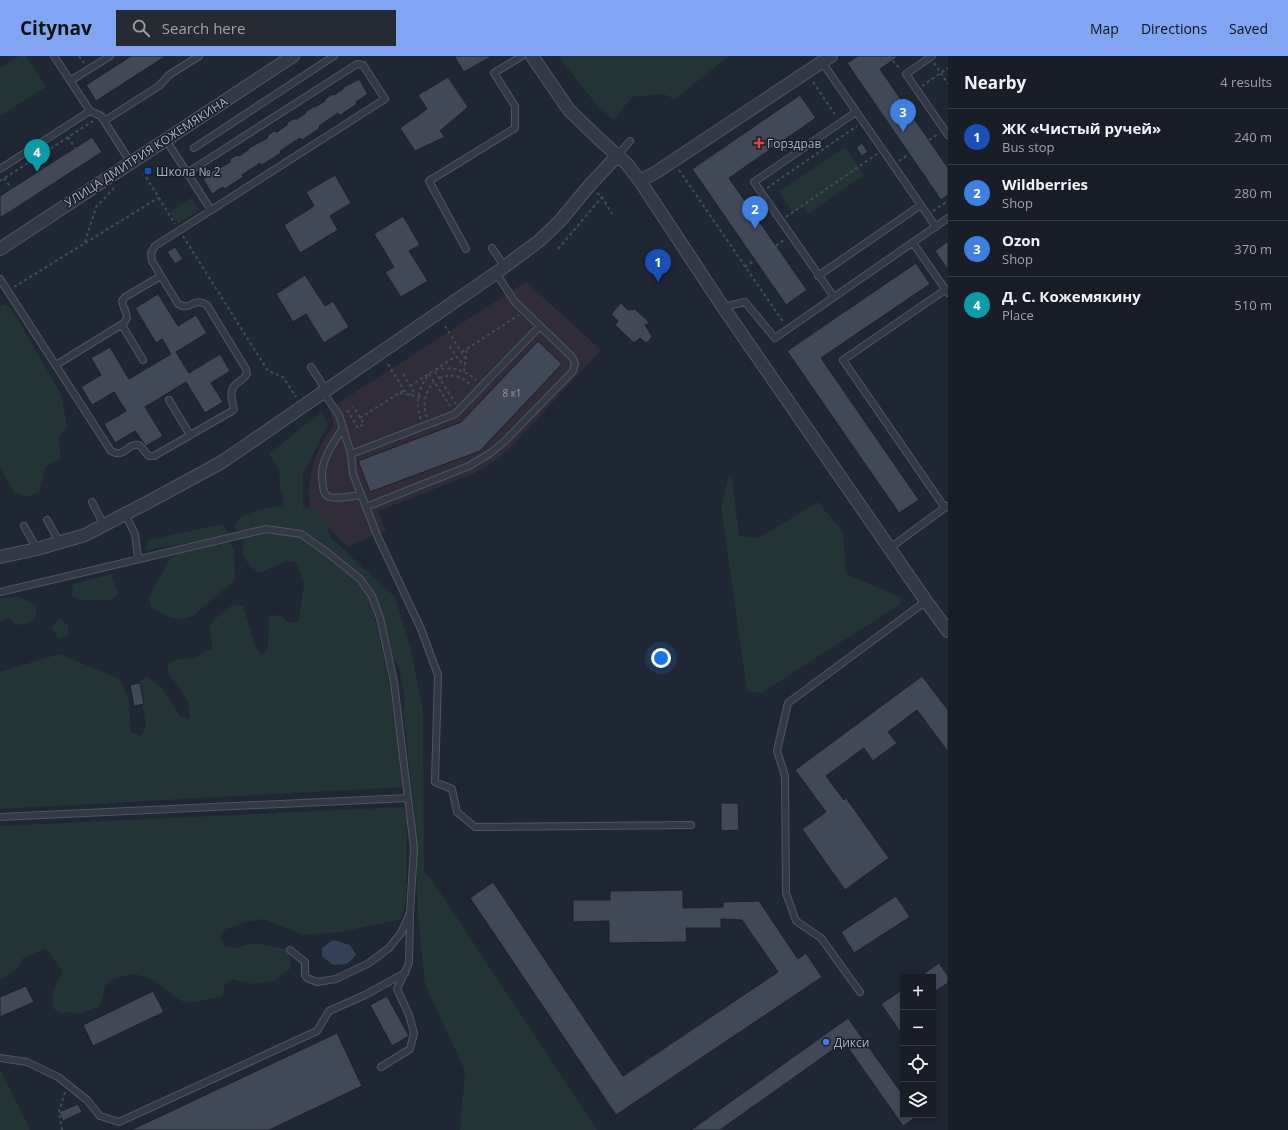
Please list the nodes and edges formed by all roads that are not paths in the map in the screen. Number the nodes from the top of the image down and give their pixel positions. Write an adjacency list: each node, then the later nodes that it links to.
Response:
1 (54, 56): 10 (lane)
2 (110, 56): 10 (lane)
3 (199, 56): 13 (lane)
4 (293, 56): 15 (street, УЛИЦА ДМИТРИЯ КОЖЕМЯКИНА)
5 (334, 56): 17 (lane)
6 (522, 56): 30 (lane)
7 (532, 56): 18 (street)
8 (931, 57): 14 (lane)
9 (826, 59): 12 (lane); 22 (street)
10 (70, 81): 11 (lane)
11 (90, 111): 13 (lane); 20 (lane)
12 (856, 112): 23 (lane); 33 (lane)
13 (103, 118): 19 (lane)
14 (948, 136)
15 (166, 140): 19 (street, УЛИЦА ДМИТРИЯ КОЖЕМЯКИНА); 21 (lane)
16 (630, 141): 18 (lane)
17 (194, 148)
18 (618, 155): 22 (street); 31 (street)
19 (131, 163): 29 (street, УЛИЦА ДМИТРИЯ КОЖЕМЯКИНА)
20 (1, 172)
21 (187, 173): 24 (lane); 24 (lane)
22 (640, 181): 37 (street)
23 (921, 205): 26 (lane); 33 (lane)
24 (211, 210): 32 (lane)
25 (948, 218): 26 (lane)
26 (936, 227): 27 (lane)
27 (913, 243): 35 (lane); 36 (lane)
28 (492, 248): 31 (lane)
29 (0, 249)
30 (466, 249)
31 (501, 270): 39 (lane); 43 (street)
32 (161, 276): 38 (lane); 46 (lane)
33 (818, 276): 36 (lane)
34 (0, 279): 41 (lane)
35 (947, 292): 51 (lane)
36 (834, 297): 37 (lane)
37 (723, 307): 57 (street)
38 (122, 325): 40 (lane); 41 (lane)
39 (540, 326): 47 (lane); 50 (lane)
40 (143, 360)
41 (56, 365): 46 (lane)
42 (311, 367): 43 (lane)
43 (324, 391): 45 (lane); 52 (street)
44 (169, 400): 46 (lane)
45 (343, 428): 47 (lane); 48 (lane)
46 (190, 435)
47 (352, 454): 48 (lane)
48 (361, 496): 50 (lane)
49 (92, 502): 54 (lane)
50 (366, 507): 66 (lane)
51 (946, 507): 57 (lane)
52 (125, 514): 54 (street); 60 (lane)
53 (47, 520): 56 (lane)
54 (104, 525): 56 (street)
55 (24, 526): 58 (lane)
56 (60, 543): 58 (street)
57 (890, 548): 62 (street)
58 (37, 549): 59 (street)
59 (0, 557)
60 (138, 558): 61 (lane); 64 (lane)
61 (0, 592)
62 (926, 601): 63 (street); 70 (lane)
63 (948, 631)
64 (408, 798): 65 (lane); 67 (lane)
65 (0, 817)
66 (691, 825)
67 (410, 913): 68 (lane); 69 (lane)
68 (290, 950)
69 (405, 973): 71 (lane); 72 (lane)
70 (860, 992)
71 (0, 1058)
72 (381, 1067)

